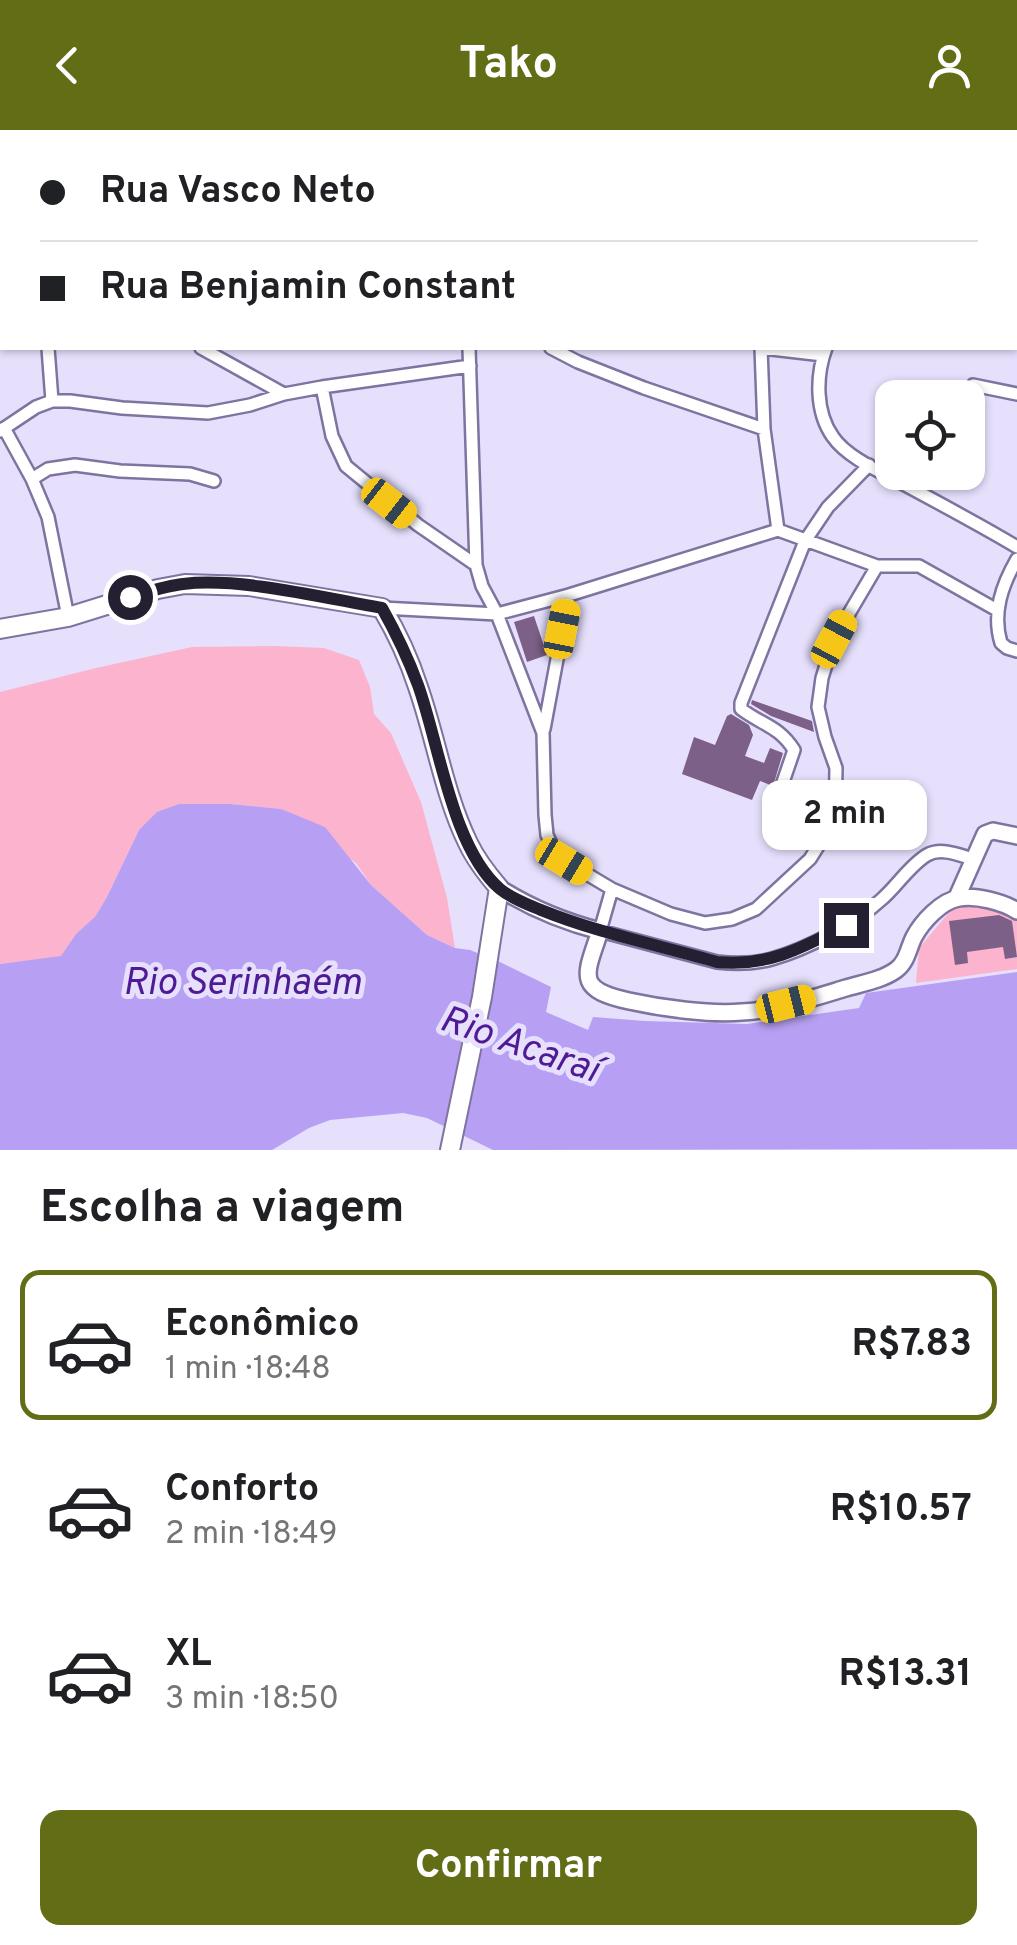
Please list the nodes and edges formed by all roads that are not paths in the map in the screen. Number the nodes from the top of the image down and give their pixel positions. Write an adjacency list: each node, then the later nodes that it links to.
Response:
1 (48, 350): 15 (street)
2 (205, 350): 13 (street)
3 (470, 350): 10 (street)
4 (556, 350): 9 (street)
5 (580, 350): 9 (street)
6 (762, 350): 16 (street)
7 (794, 350): 8 (street)
8 (825, 352): 18 (street)
9 (578, 362): 16 (street)
10 (470, 366): 11 (street); 25 (street)
11 (322, 386): 13 (street); 25 (street)
12 (985, 387): 14 (street)
13 (284, 394): 15 (street)
14 (1017, 394)
15 (52, 401): 17 (street)
16 (764, 429): 21 (street)
17 (2, 430): 19 (street)
18 (868, 465): 22 (street); 23 (street)
19 (32, 479): 20 (street); 31 (street)
20 (214, 481)
21 (778, 530): 22 (street); 27 (street)
22 (806, 541): 26 (street); 35 (street)
23 (1017, 548)
24 (1017, 559): 29 (street)
25 (476, 565): 30 (street)
26 (878, 566): 29 (street); 39 (street)
27 (568, 595): 30 (street); 34 (street)
28 (382, 608): 30 (street); 31 (main road); 38 (main road)
29 (997, 610): 33 (street)
30 (496, 614): 34 (street)
31 (68, 617): 32 (main road)
32 (0, 629)
33 (1017, 651)
34 (543, 733): 39 (street)
35 (782, 785)
36 (1017, 836): 37 (street)
37 (973, 859): 40 (street); 42 (street)
38 (499, 888): 42 (street); 43 (main road)
39 (612, 889): 42 (street)
40 (957, 898): 41 (street); 42 (street)
41 (1017, 911)
42 (600, 931)
43 (450, 1150)

